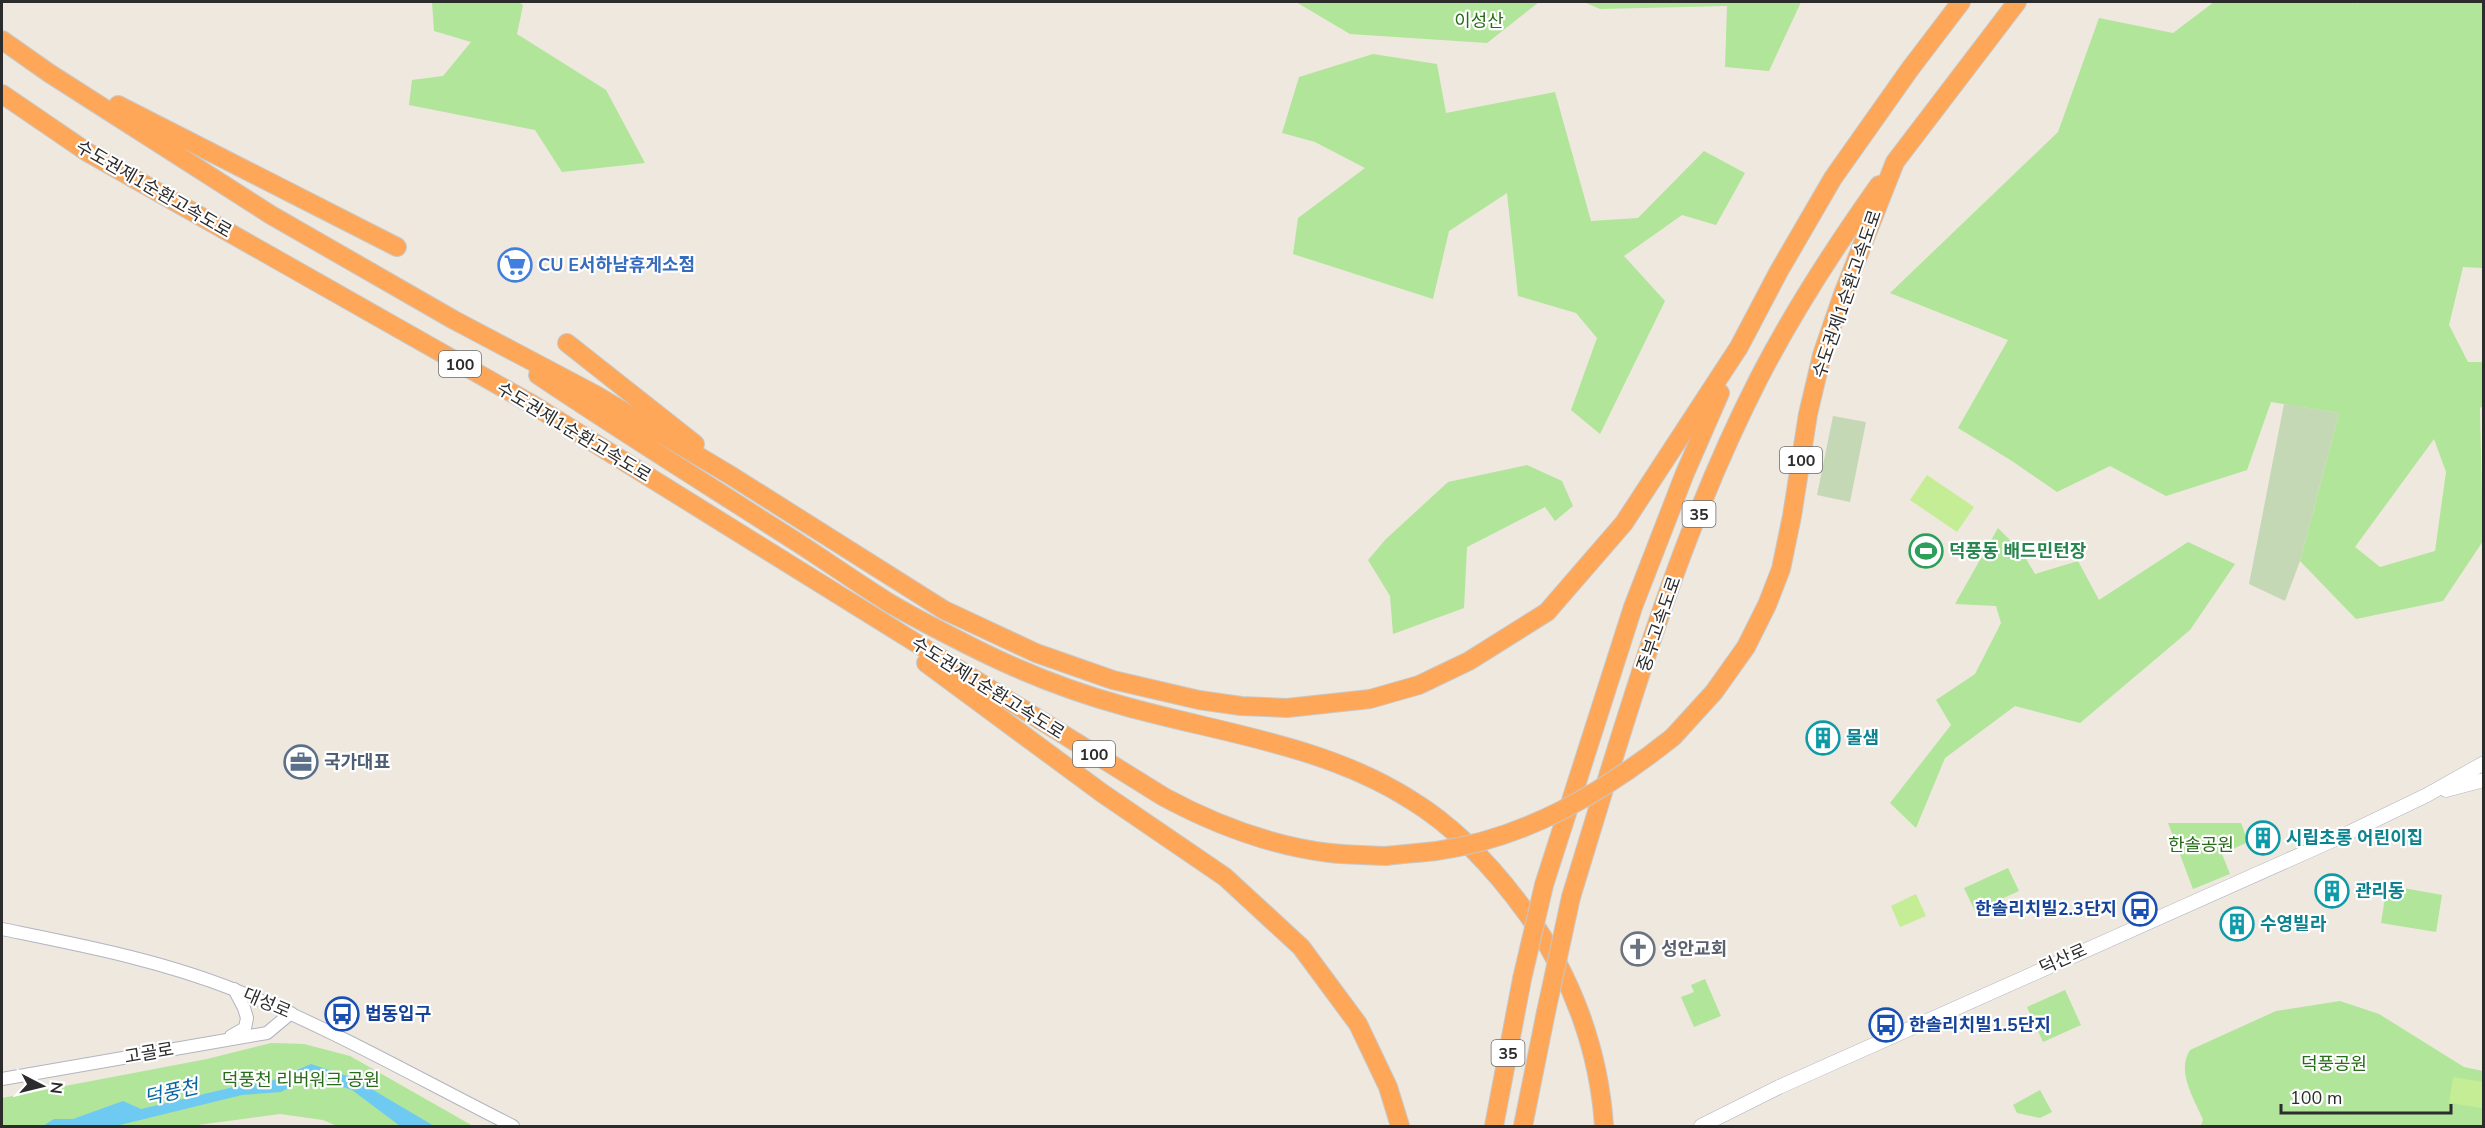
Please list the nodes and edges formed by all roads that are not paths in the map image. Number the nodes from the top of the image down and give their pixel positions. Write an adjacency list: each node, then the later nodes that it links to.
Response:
1 (1961, 2): 10 (highway, 수도권제1순환고속도로 / 100)
2 (2017, 2): 6 (highway, 수도권제1순환고속도로 / 100)
3 (2, 40): 5 (highway, 수도권제1순환고속도로 / 100)
4 (2, 94): 12 (highway, 수도권제1순환고속도로 / 100)
5 (113, 108): 7 (highway); 8 (highway, 수도권제1순환고속도로 / 100)
6 (1895, 162): 12 (highway, 수도권제1순환고속도로 / 100, bridge); 24 (highway, 중부고속도로 / 35, bridge)
7 (397, 247)
8 (454, 320): 11 (highway, 수도권제1순환고속도로 / 100); 25 (highway)
9 (567, 343): 11 (highway)
10 (1739, 347): 11 (highway, 수도권제1순환고속도로 / 100); 23 (highway, 중부고속도로 / 35, bridge)
11 (730, 475)
12 (825, 588): 22 (highway)
13 (2484, 763): 15 (main road, 덕산로)
14 (2484, 780): 15 (main road, 덕산로)
15 (2427, 795): 26 (main road, 덕산로)
16 (2, 928): 17 (street, 대성로)
17 (234, 989): 18 (street, 대성로); 19 (street)
18 (291, 1013): 19 (street, 고골로); 21 (street, 대성로)
19 (222, 1040): 20 (street, 고골로)
20 (2, 1078)
21 (513, 1126)
22 (1400, 1126)
23 (1494, 1126)
24 (1523, 1126)
25 (1604, 1126)
26 (1701, 1126)

